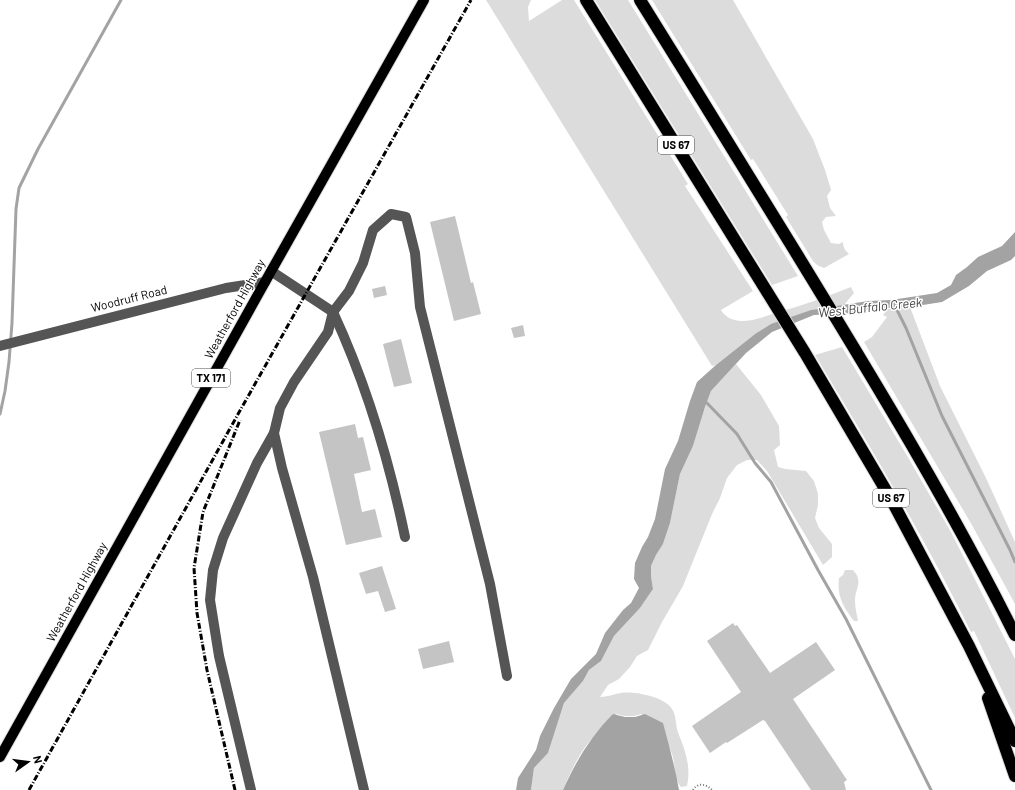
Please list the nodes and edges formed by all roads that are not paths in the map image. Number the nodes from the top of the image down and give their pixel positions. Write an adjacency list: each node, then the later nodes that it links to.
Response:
1 (424, 0): 4 (main road, Weatherford Highway / TX 171)
2 (586, 0): 11 (highway, US 67)
3 (640, 0): 10 (highway)
4 (271, 271): 5 (main road, Weatherford Highway / TX 171); 6 (street)
5 (265, 282): 7 (street, Woodruff Road); 14 (main road, Weatherford Highway / TX 171)
6 (333, 312): 8 (street); 9 (street); 12 (street)
7 (0, 346)
8 (274, 433): 16 (street); 17 (street)
9 (405, 538)
10 (1015, 635)
11 (969, 646): 13 (highway, US 67); 15 (highway)
12 (507, 676)
13 (1015, 741)
14 (0, 757)
15 (1015, 776)
16 (251, 790)
17 (364, 790)

